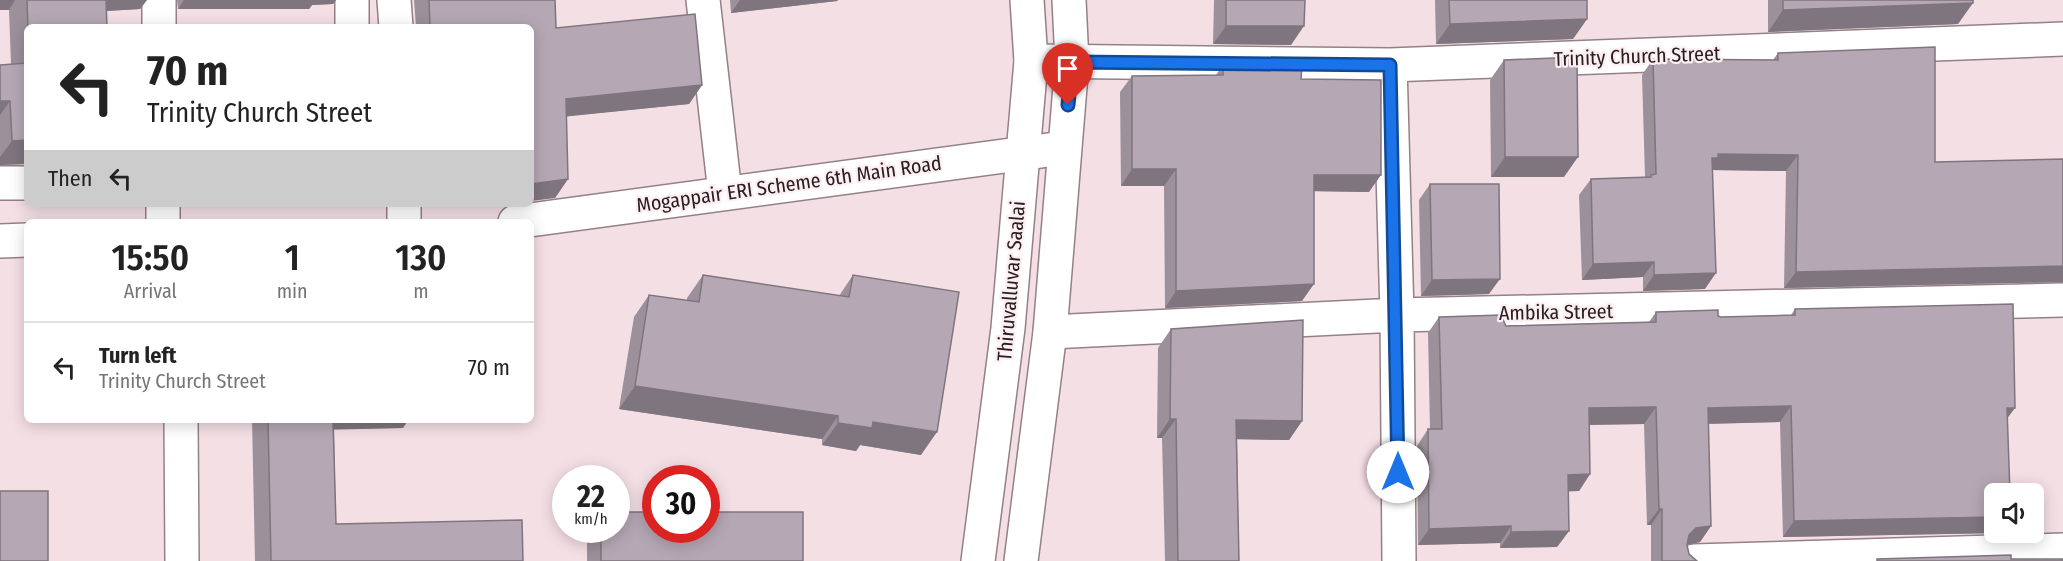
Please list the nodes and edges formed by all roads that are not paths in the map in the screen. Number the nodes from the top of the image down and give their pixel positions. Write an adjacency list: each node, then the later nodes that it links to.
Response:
1 (159, 0): 7 (street)
2 (352, 0): 8 (street)
3 (394, 0): 9 (street)
4 (703, 0): 18 (street)
5 (1028, 0): 11 (street, Thiruvalluvar Saalai)
6 (1069, 0): 12 (street, Thiruvalluvar Saalai)
7 (159, 24)
8 (352, 24)
9 (396, 24)
10 (2063, 39): 13 (street, Trinity Church Street)
11 (1031, 61): 12 (street, Trinity Church Street); 15 (street, Thiruvalluvar Saalai)
12 (1072, 62): 13 (street, Trinity Church Street); 14 (street, Thiruvalluvar Saalai)
13 (1390, 65): 23 (street)
14 (1063, 148): 15 (street, Mogappair ERI Scheme 6th Main Road); 24 (street, Thiruvalluvar Saalai)
15 (1022, 153): 18 (street, Mogappair ERI Scheme 6th Main Road); 28 (street, Thiruvalluvar Saalai)
16 (0, 183): 17 (street)
17 (24, 183)
18 (725, 193): 19 (street, Mogappair ERI Scheme 6th Main Road)
19 (534, 219)
20 (24, 240): 21 (street)
21 (0, 241)
22 (2063, 300): 23 (street, Ambika Street)
23 (1397, 315): 24 (street, Ambika Street); 30 (street)
24 (1050, 332): 29 (street, Thiruvalluvar Saalai)
25 (181, 423): 27 (street)
26 (2063, 550): 31 (street)
27 (182, 561)
28 (978, 561)
29 (1021, 561)
30 (1399, 561)
31 (1694, 561)

